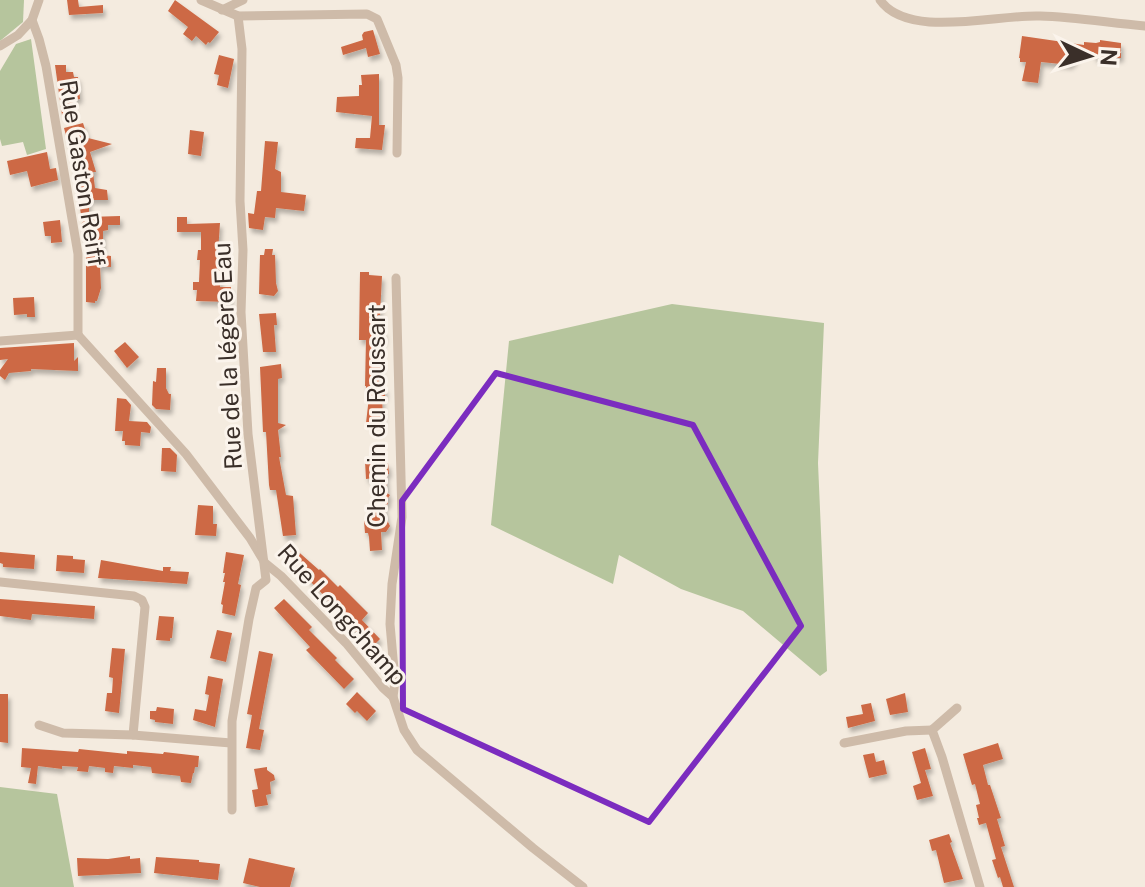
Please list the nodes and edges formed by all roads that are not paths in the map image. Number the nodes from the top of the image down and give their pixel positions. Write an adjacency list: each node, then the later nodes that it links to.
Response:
1 (39, 0): 7 (street)
2 (201, 0): 5 (street)
3 (243, 0): 5 (street)
4 (880, 0): 8 (street)
5 (222, 10): 6 (street)
6 (238, 16): 10 (street); 14 (street, Rue de la légère Eau)
7 (32, 20): 9 (street); 12 (street, Rue Gaston Reiff)
8 (1145, 26)
9 (0, 46)
10 (397, 153)
11 (396, 278): 16 (street, Chemin du Roussart)
12 (78, 335): 13 (street); 14 (street, Rue Longchamp)
13 (0, 341)
14 (265, 563): 16 (street, Rue Longchamp); 21 (street)
15 (0, 582): 20 (street)
16 (393, 697): 24 (street, Rue Longchamp)
17 (957, 708): 19 (street)
18 (39, 725): 20 (street)
19 (932, 730): 22 (street); 25 (street)
20 (133, 735): 21 (street)
21 (231, 743): 23 (street)
22 (844, 743)
23 (232, 810)
24 (583, 887)
25 (980, 887)

